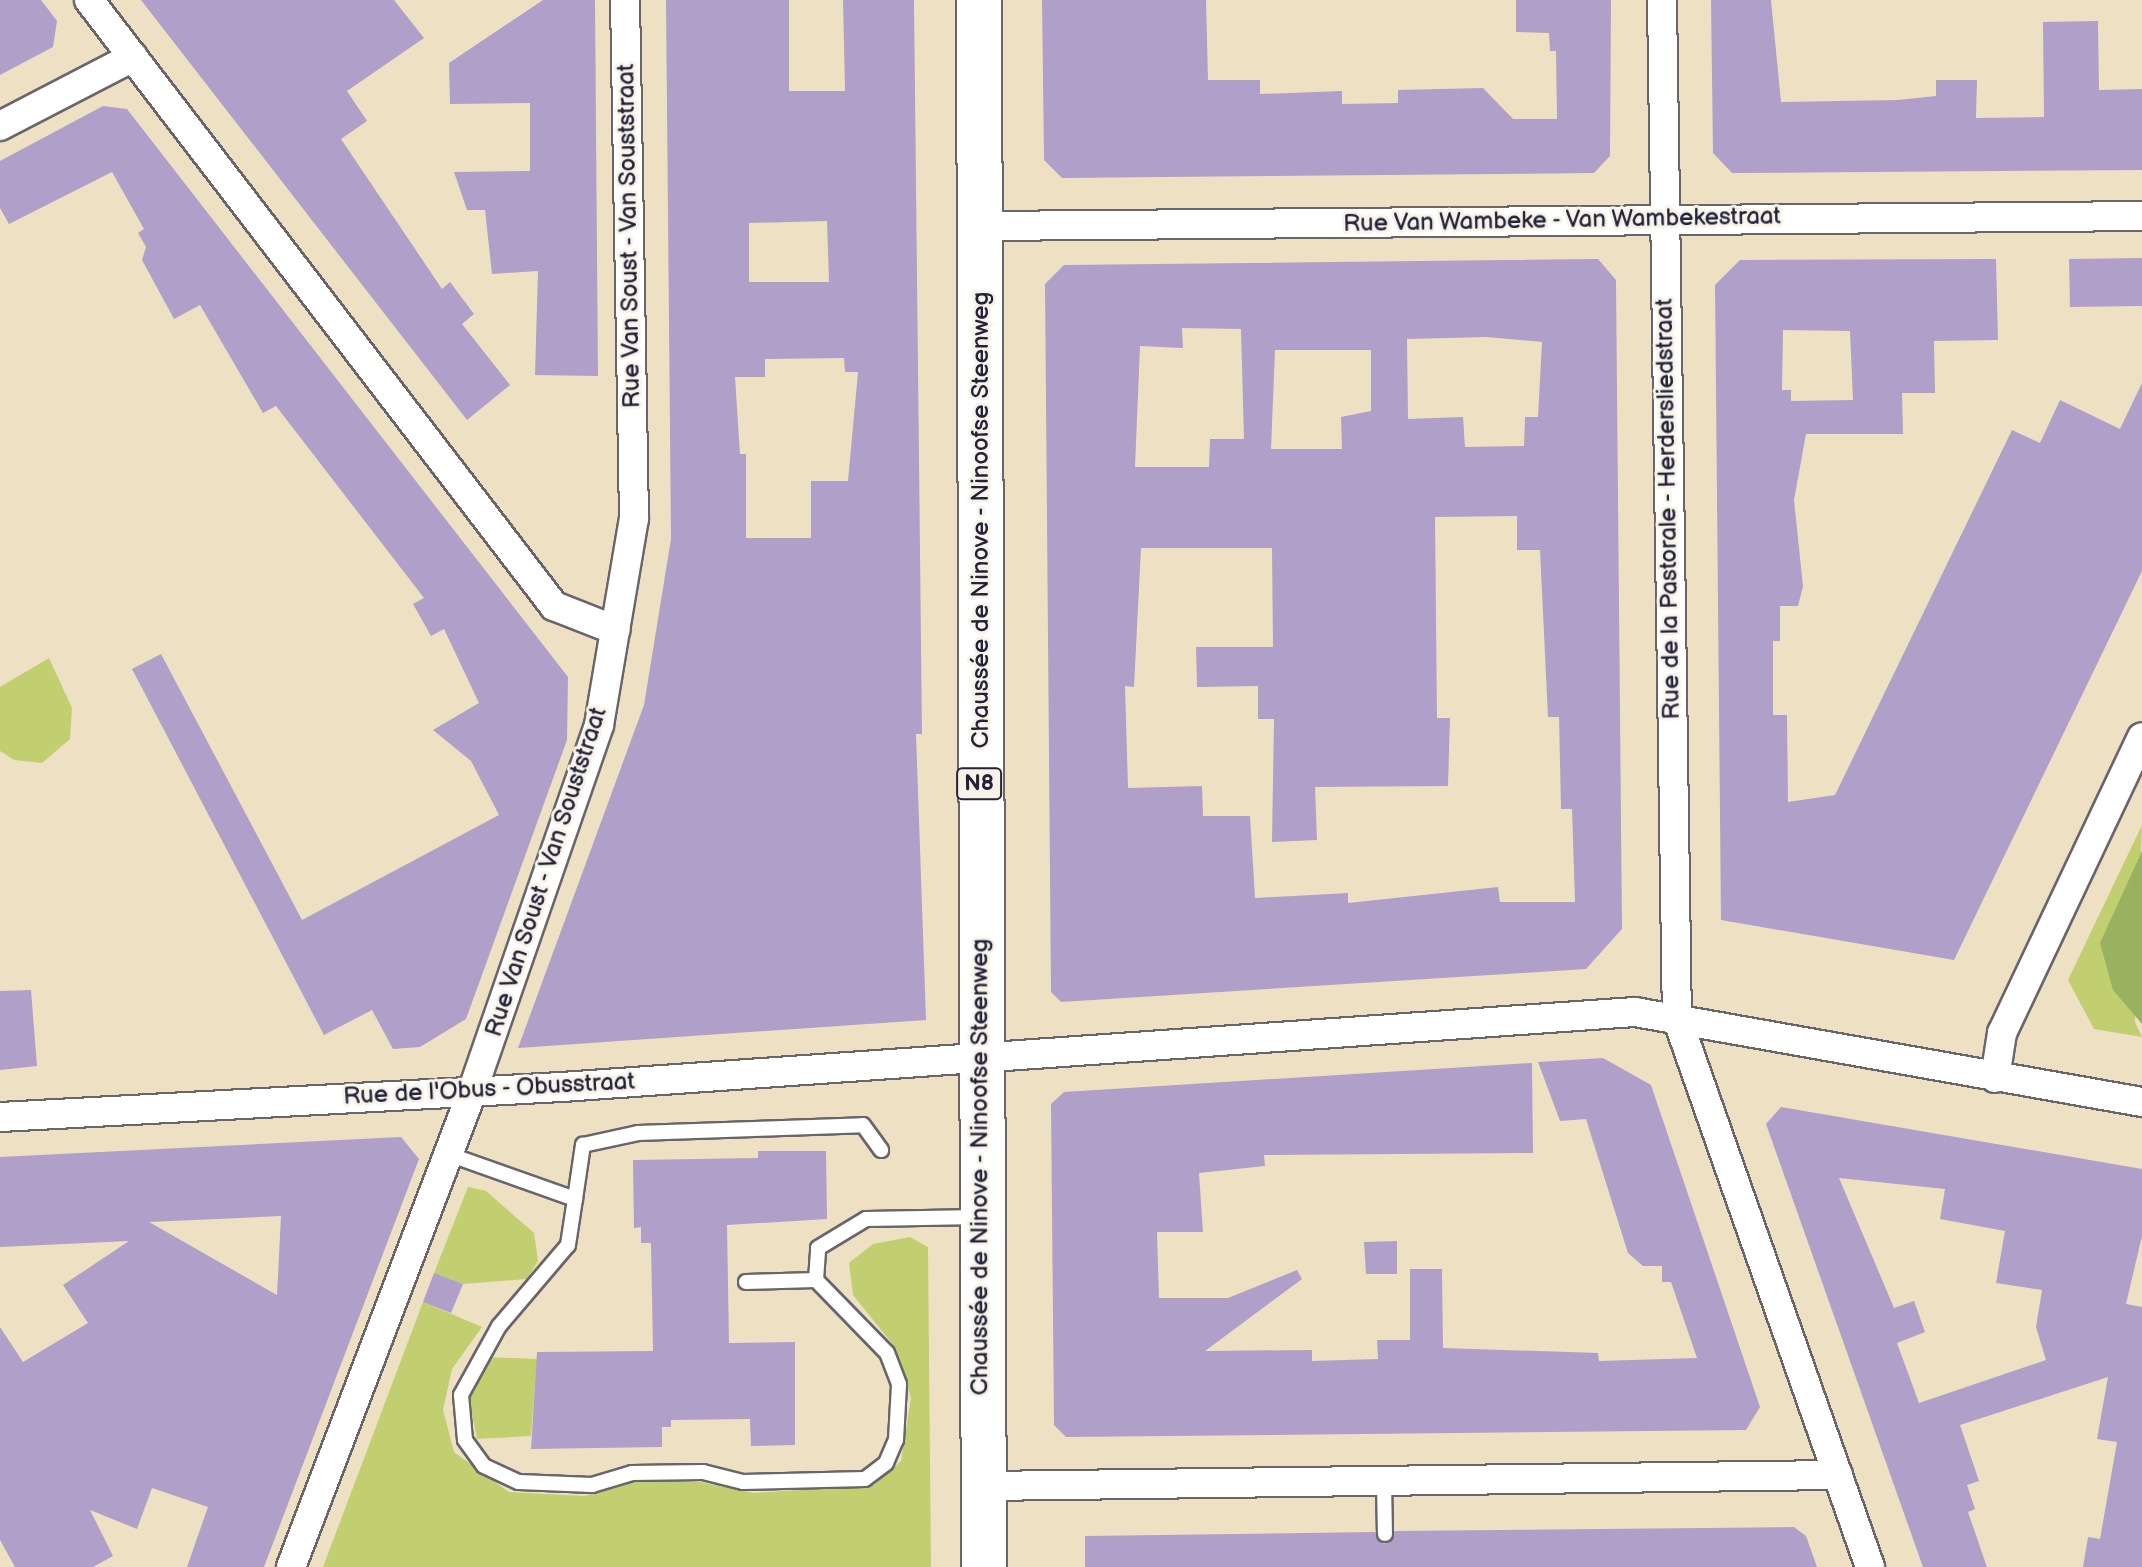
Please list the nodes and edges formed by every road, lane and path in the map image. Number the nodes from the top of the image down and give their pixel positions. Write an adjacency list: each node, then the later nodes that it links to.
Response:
1 (89, 0): 5 (street)
2 (625, 0): 10 (street, Rue Van Soust - Van Souststraat)
3 (979, 0): 9 (main road, Chaussée de Ninove - Ninoofse Steenweg / N8)
4 (1662, 0): 8 (street, Rue de la Pastorale - Herdersliedstraat)
5 (133, 57): 6 (street); 10 (street)
6 (0, 126)
7 (2142, 216): 8 (street, Rue Van Wambeke - Van Wambekestraat)
8 (1664, 219): 9 (street, Rue Van Wambeke - Van Wambekestraat); 12 (street, Rue de la Pastorale - Herdersliedstraat)
9 (983, 226): 13 (main road, Chaussée de Ninove - Ninoofse Steenweg / N8)
10 (615, 630): 15 (street, Rue Van Soust - Van Souststraat)
11 (2142, 737): 14 (street)
12 (1677, 1018): 13 (street, Rue de l'Obus - Obusstraat); 14 (street, Rue de l'Obus - Obusstraat); 24 (street, Rue de la Pastorale - Herdersliedstraat)
13 (978, 1056): 15 (street, Rue de l'Obus - Obusstraat); 21 (main road, Chaussée de Ninove - Ninoofse Steenweg / N8)
14 (1995, 1078): 16 (street, Rue de l'Obus - Obusstraat)
15 (472, 1092): 17 (street, Rue de l'Obus - Obusstraat); 19 (street, Rue Van Soust - Van Souststraat)
16 (2142, 1102)
17 (0, 1117)
18 (881, 1150): 20 (lane)
19 (448, 1154): 20 (lane); 28 (street, Rue Van Soust - Van Souststraat)
20 (575, 1199): 22 (lane)
21 (980, 1217): 22 (lane); 26 (main road, Chaussée de Ninove - Ninoofse Steenweg / N8)
22 (816, 1280): 23 (lane)
23 (746, 1282)
24 (1838, 1475): 25 (street); 30 (street, Rue de la Pastorale - Herdersliedstraat)
25 (1384, 1483): 26 (street); 27 (lane)
26 (984, 1486): 29 (main road, Chaussée de Ninove - Ninoofse Steenweg / N8)
27 (1385, 1534)
28 (291, 1567)
29 (984, 1567)
30 (1870, 1567)

